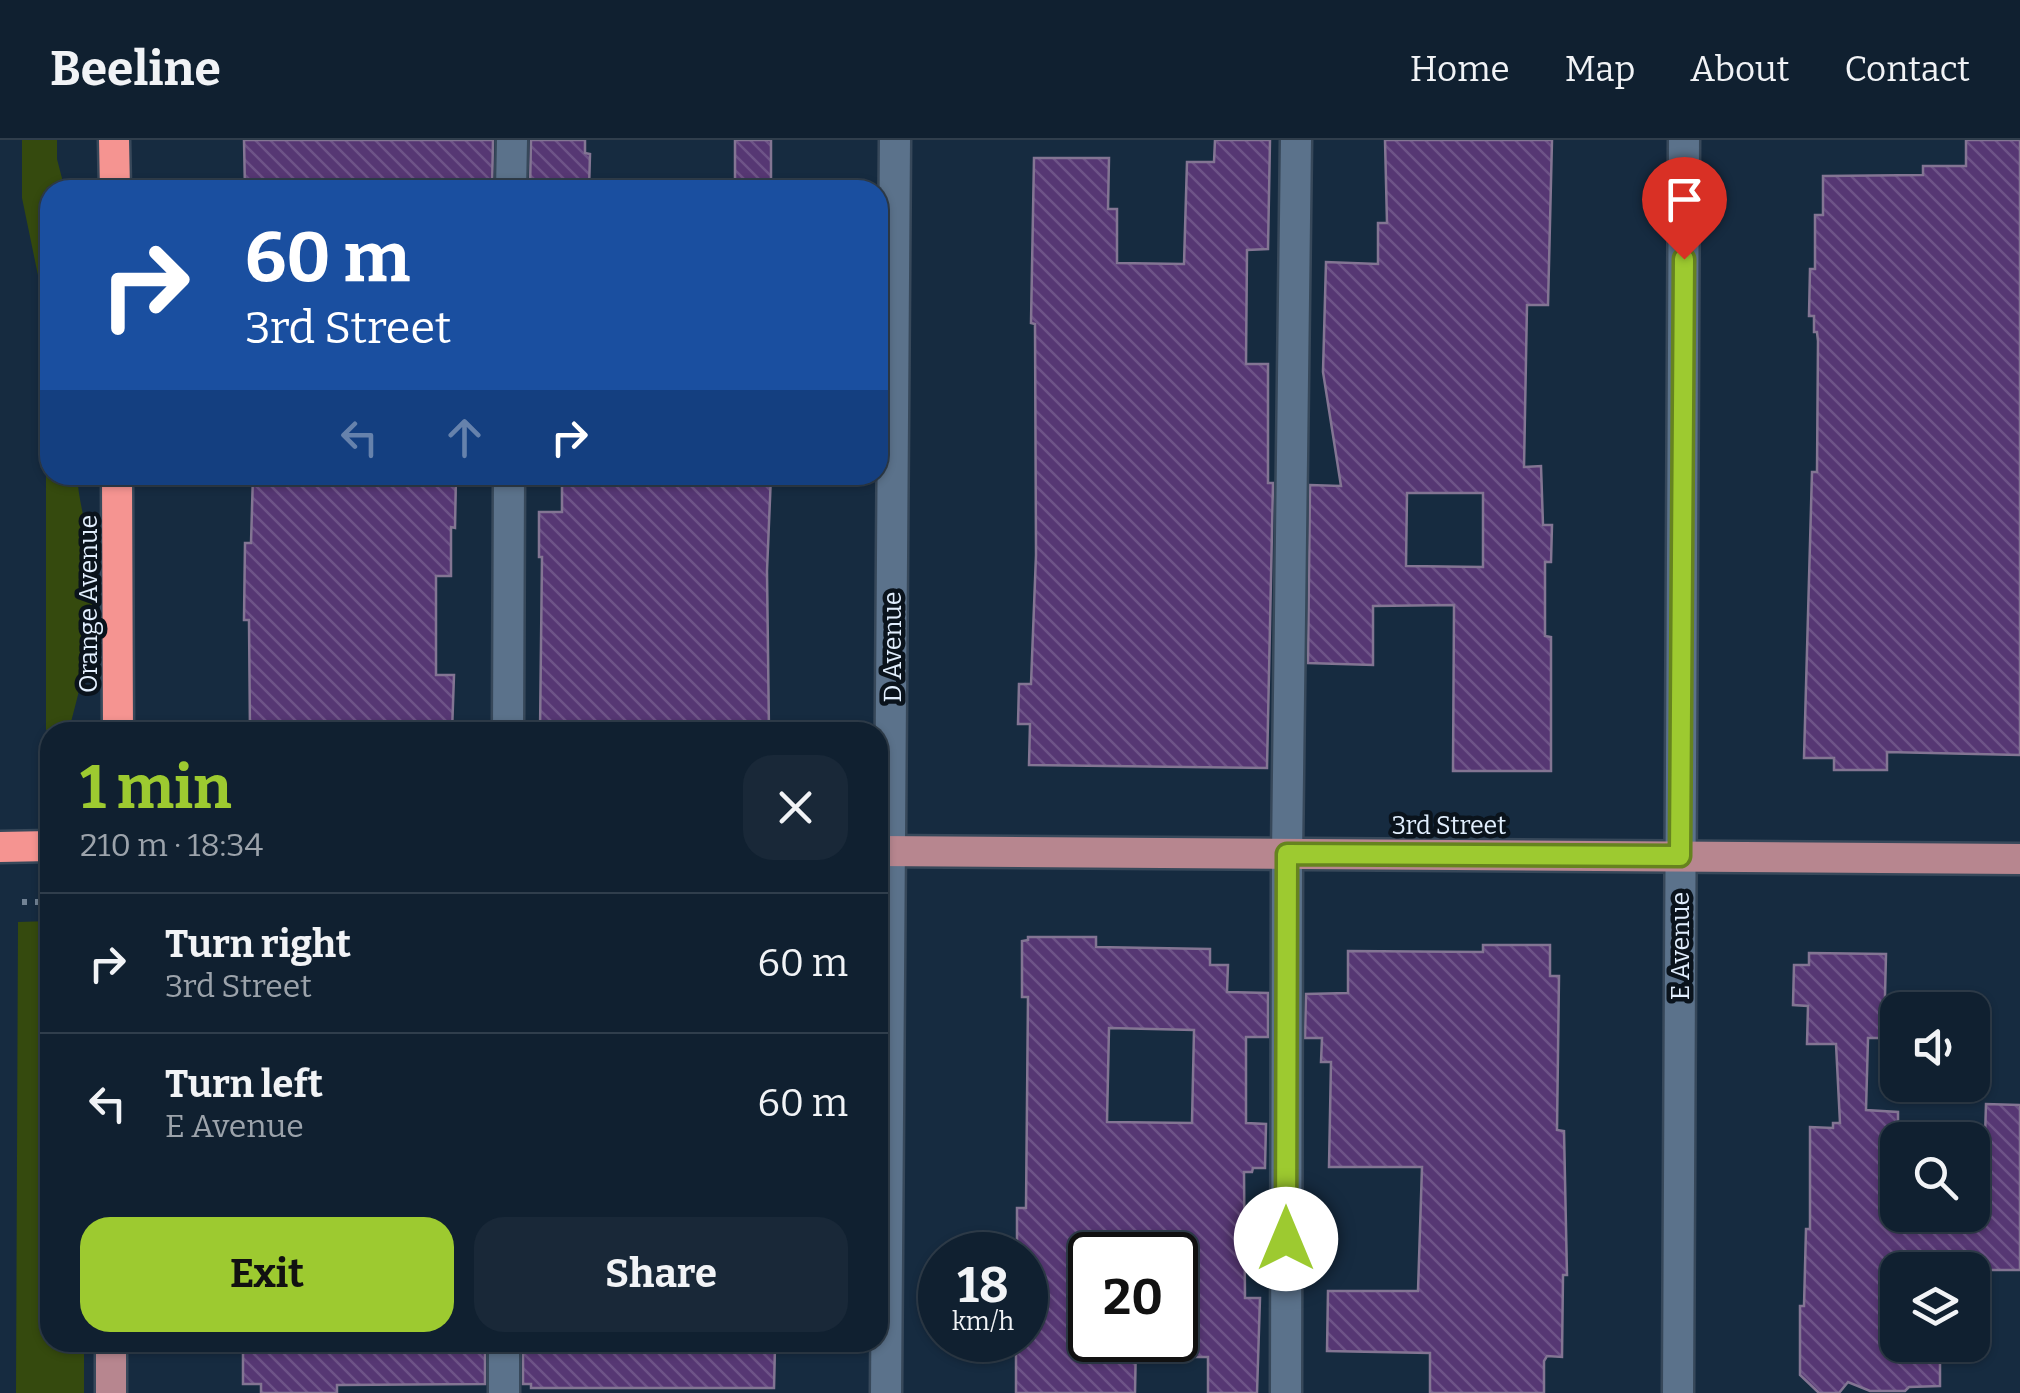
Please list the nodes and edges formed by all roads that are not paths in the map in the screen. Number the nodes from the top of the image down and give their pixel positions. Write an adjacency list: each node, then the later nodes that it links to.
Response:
1 (114, 140): 6 (highway)
2 (512, 140): 7 (street)
3 (895, 140): 12 (street, D Avenue)
4 (1296, 140): 16 (street)
5 (1684, 140): 17 (street, E Avenue)
6 (115, 180)
7 (511, 180)
8 (117, 485): 10 (highway, Orange Avenue)
9 (510, 485): 11 (street)
10 (118, 722)
11 (508, 722)
12 (886, 722)
13 (40, 846): 14 (highway)
14 (0, 847)
15 (888, 851): 16 (main road, 3rd Street)
16 (1287, 854): 17 (main road, 3rd Street); 25 (street)
17 (1680, 856): 18 (main road, 3rd Street); 26 (street, E Avenue)
18 (2020, 858)
19 (111, 1352): 22 (main road)
20 (504, 1352): 23 (street)
21 (886, 1352): 24 (street, D Avenue)
22 (110, 1393)
23 (504, 1393)
24 (886, 1393)
25 (1286, 1393)
26 (1678, 1393)

